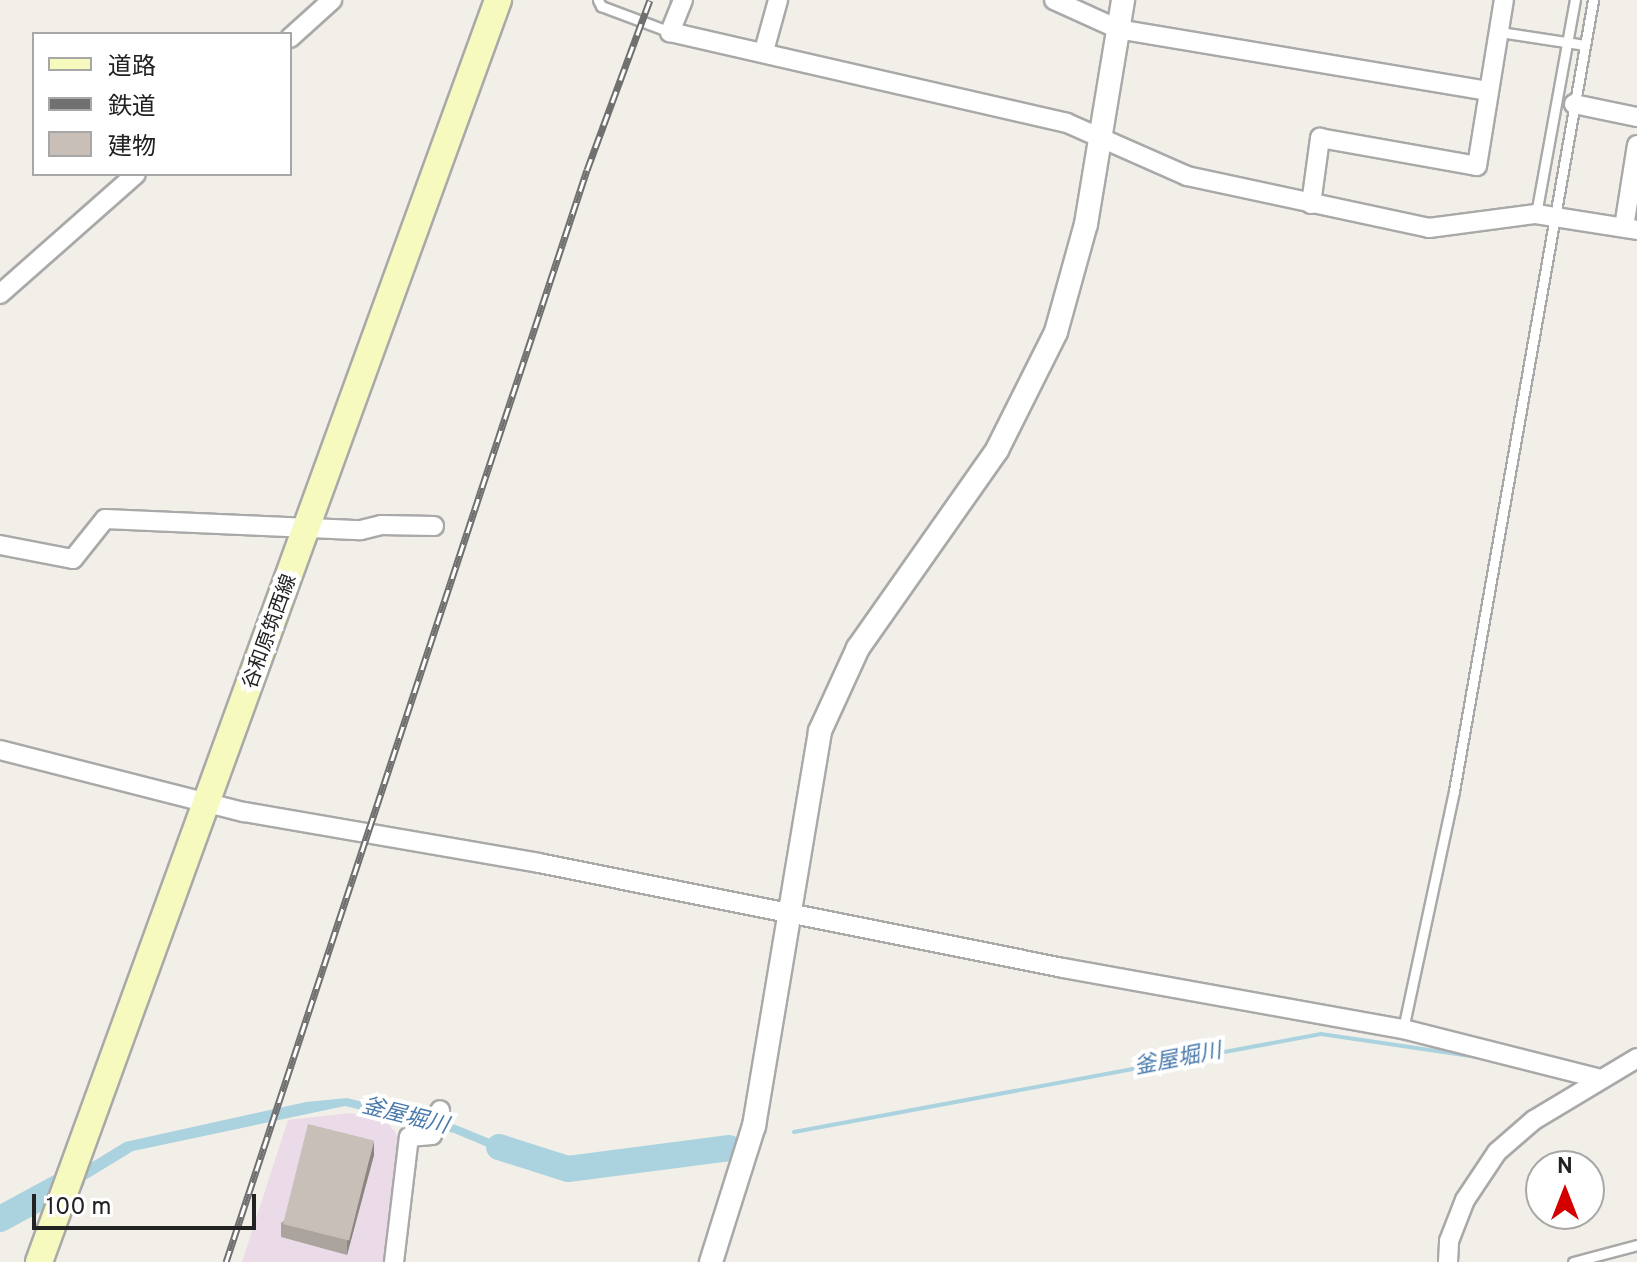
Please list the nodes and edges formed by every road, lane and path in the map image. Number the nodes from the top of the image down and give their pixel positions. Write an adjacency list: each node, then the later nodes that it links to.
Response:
1 (332, 0): 14 (street)
2 (498, 0): 29 (main road, 谷和原筑西線)
3 (598, 0): 12 (lane)
4 (683, 0): 12 (street)
5 (778, 0): 17 (street)
6 (1054, 0): 11 (street)
7 (1123, 0): 11 (street)
8 (1504, 0): 13 (street)
9 (1575, 0): 15 (lane)
10 (1593, 0): 16 (lane)
11 (1118, 29): 18 (street); 21 (street)
12 (670, 32): 17 (street)
13 (1500, 32): 15 (lane); 18 (street)
14 (292, 36)
15 (1567, 43): 16 (lane); 25 (lane)
16 (1585, 45): 19 (lane)
17 (764, 51): 21 (street)
18 (1489, 91): 24 (street)
19 (1574, 104): 20 (street); 25 (lane)
20 (1637, 117)
21 (1102, 139): 24 (street); 33 (street)
22 (1637, 145): 26 (street)
23 (134, 176): 27 (street)
24 (1311, 204): 25 (street)
25 (1545, 215): 26 (street); 34 (lane)
26 (1630, 229)
27 (0, 294)
28 (434, 526): 29 (street)
29 (309, 528): 30 (street); 32 (main road, 谷和原筑西線)
30 (0, 545)
31 (0, 750): 32 (street)
32 (208, 803): 33 (street); 39 (main road, 谷和原筑西線)
33 (788, 914): 34 (street); 41 (street)
34 (1403, 1029): 36 (street)
35 (1637, 1058): 36 (street)
36 (1597, 1078): 42 (street)
37 (440, 1110): 40 (street)
38 (1637, 1245): 43 (lane)
39 (39, 1262)
40 (394, 1262)
41 (711, 1262)
42 (1448, 1262)
43 (1573, 1262)

